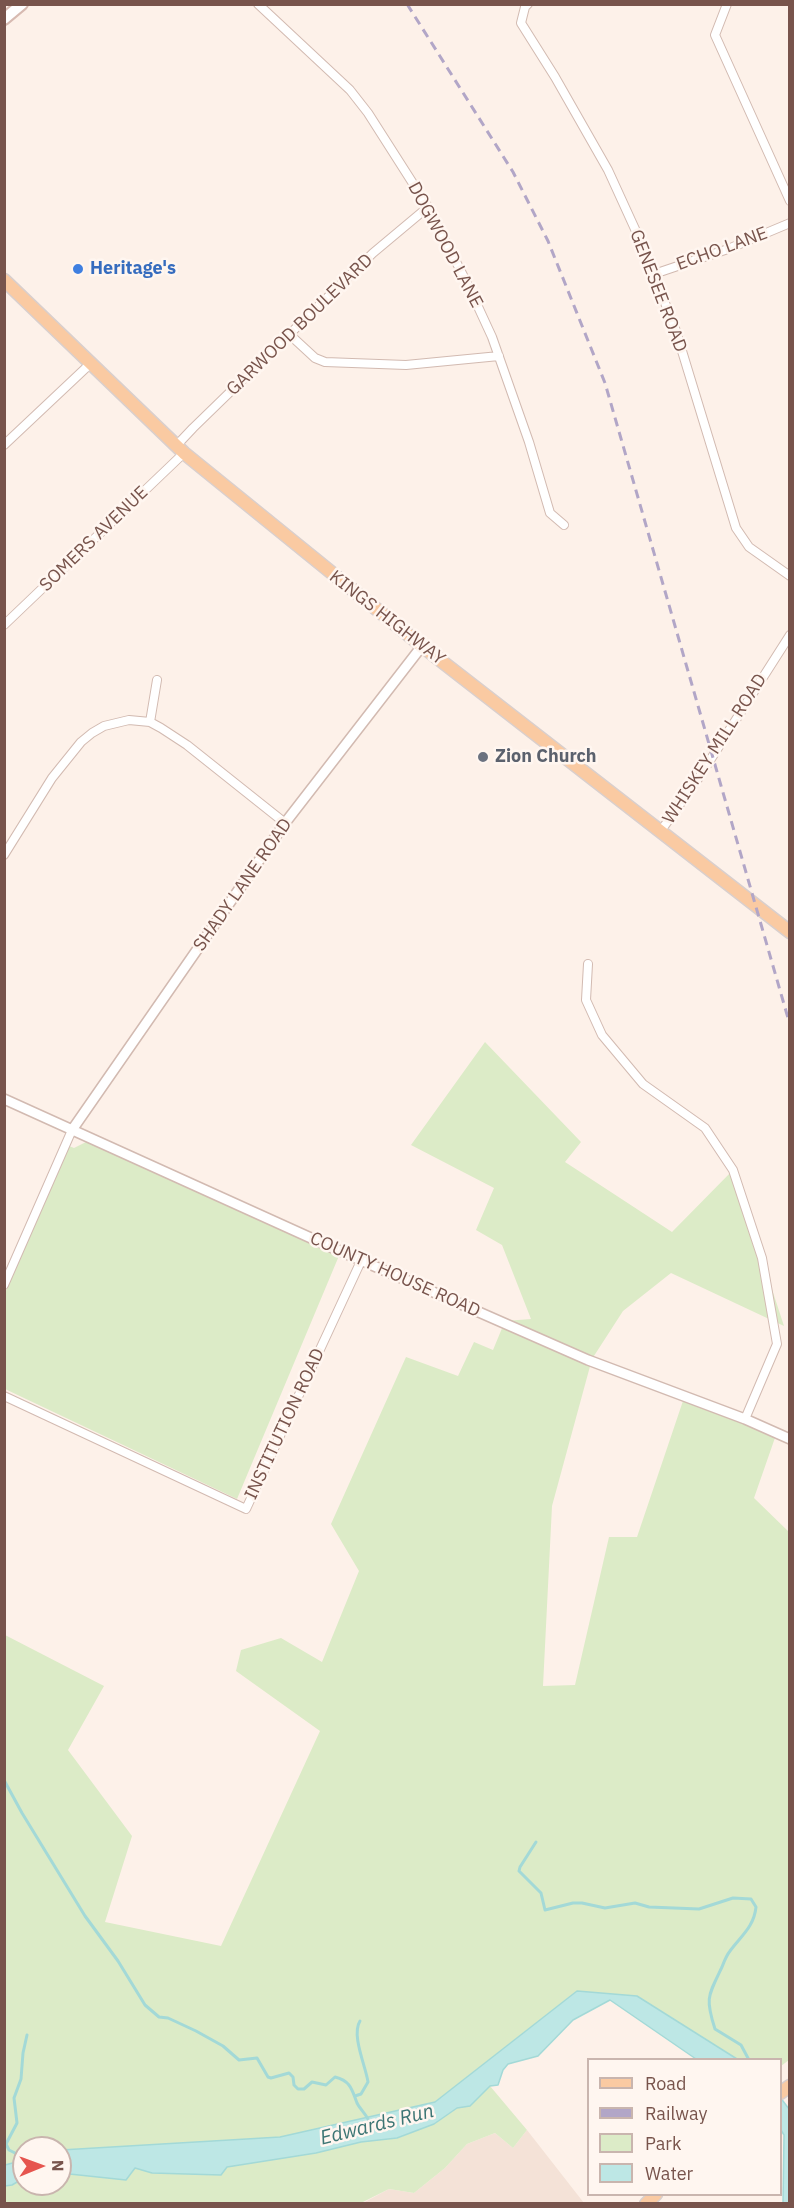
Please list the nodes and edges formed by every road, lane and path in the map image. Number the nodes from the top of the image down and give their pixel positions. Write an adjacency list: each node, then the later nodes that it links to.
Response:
1 (22, 4): 5 (main road)
2 (258, 4): 7 (street, DOGWOOD LANE)
3 (528, 4): 9 (street, GENESEE ROAD)
4 (727, 4): 6 (street)
5 (4, 19)
6 (789, 201)
7 (428, 207): 11 (street, GARWOOD BOULEVARD); 12 (street, DOGWOOD LANE)
8 (789, 223): 9 (street, ECHO LANE)
9 (654, 274): 17 (street, GENESEE ROAD)
10 (4, 280): 13 (main road, KINGS HIGHWAY)
11 (289, 334): 12 (street); 15 (street, GARWOOD BOULEVARD)
12 (499, 356): 16 (street, DOGWOOD LANE)
13 (90, 364): 14 (street); 15 (main road, KINGS HIGHWAY)
14 (4, 445)
15 (180, 450): 18 (street, SOMERS AVENUE); 20 (main road, KINGS HIGHWAY)
16 (564, 525)
17 (789, 576)
18 (4, 625)
19 (789, 635): 24 (street, WHISKEY MILL ROAD)
20 (422, 646): 23 (street, SHADY LANE ROAD); 24 (main road, KINGS HIGHWAY)
21 (157, 680): 22 (street)
22 (150, 722): 23 (street); 25 (street)
23 (285, 823): 29 (street, SHADY LANE ROAD)
24 (660, 832): 26 (main road, KINGS HIGHWAY)
25 (4, 855)
26 (789, 933)
27 (588, 964): 33 (street)
28 (4, 1098): 29 (street, COUNTY HOUSE ROAD)
29 (72, 1130): 30 (street, COUNTY HOUSE ROAD); 31 (street)
30 (361, 1261): 32 (street, INSTITUTION ROAD); 33 (street, COUNTY HOUSE ROAD)
31 (4, 1285)
32 (4, 1396)
33 (745, 1419): 34 (street, COUNTY HOUSE ROAD)
34 (789, 1439)

